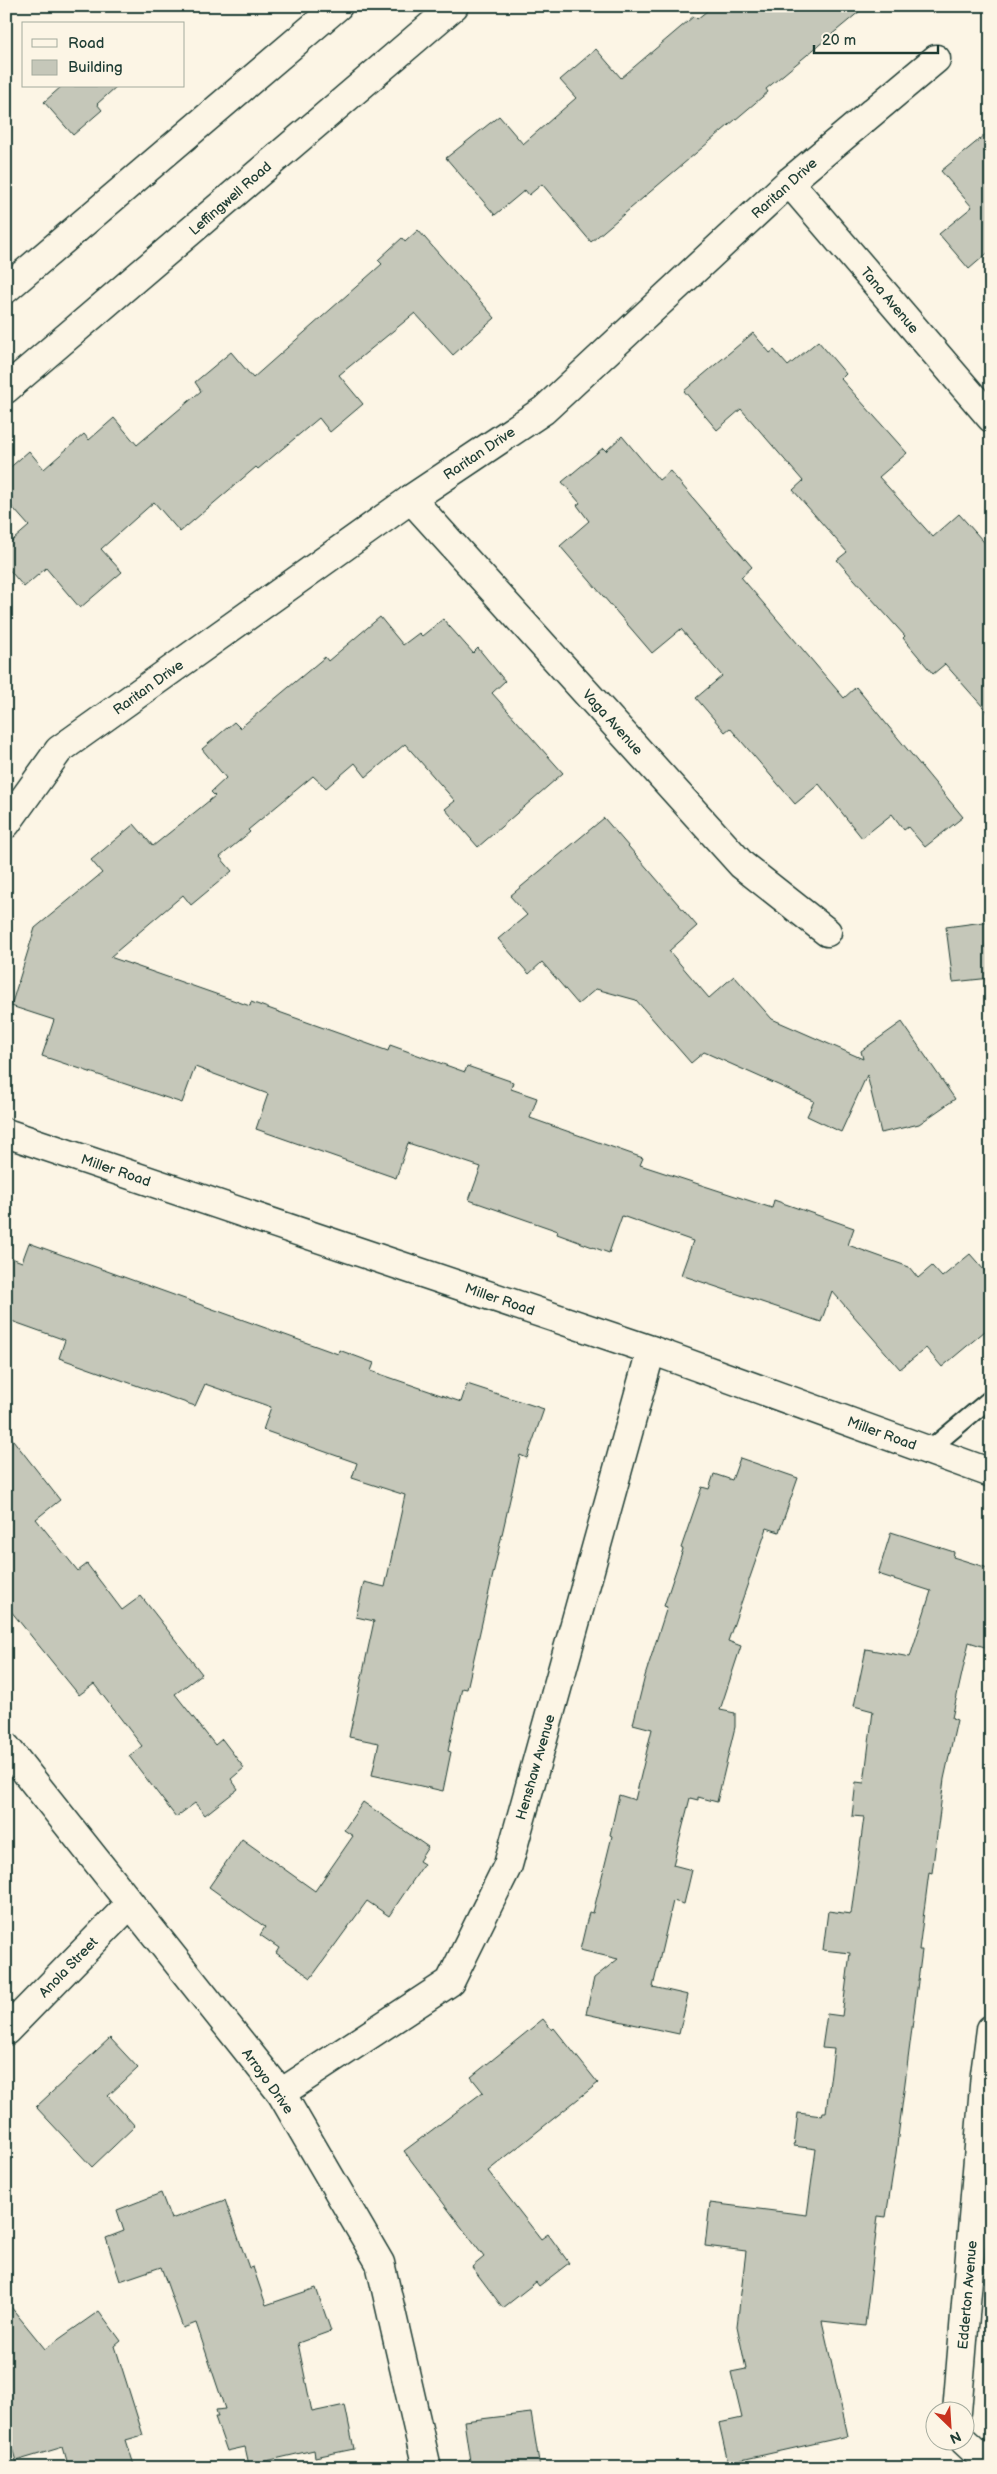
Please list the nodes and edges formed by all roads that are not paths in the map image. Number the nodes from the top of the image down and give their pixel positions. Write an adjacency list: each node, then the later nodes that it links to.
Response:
1 (338, 6): 5 (street)
2 (454, 6): 6 (street, Leffingwell Road)
3 (936, 59): 4 (street, Raritan Drive)
4 (789, 182): 7 (street, Tana Avenue); 8 (street, Raritan Drive)
5 (6, 289)
6 (6, 389)
7 (991, 418)
8 (411, 499): 9 (street, Raritan Drive); 10 (street, Vaga Avenue)
9 (6, 824)
10 (827, 932)
11 (6, 1133): 12 (street, Miller Road)
12 (651, 1350): 14 (street, Miller Road); 20 (street, Henshaw Avenue)
13 (991, 1398): 14 (lane)
14 (929, 1450): 15 (street, Miller Road)
15 (991, 1473)
16 (6, 1748): 17 (street, Arroyo Drive)
17 (130, 1904): 19 (street, Anola Street); 20 (street, Arroyo Drive)
18 (991, 2028): 21 (street, Edderton Avenue)
19 (6, 2031)
20 (281, 2094): 24 (street, Arroyo Drive)
21 (958, 2402)
22 (974, 2450): 23 (street)
23 (991, 2466)
24 (427, 2468)

